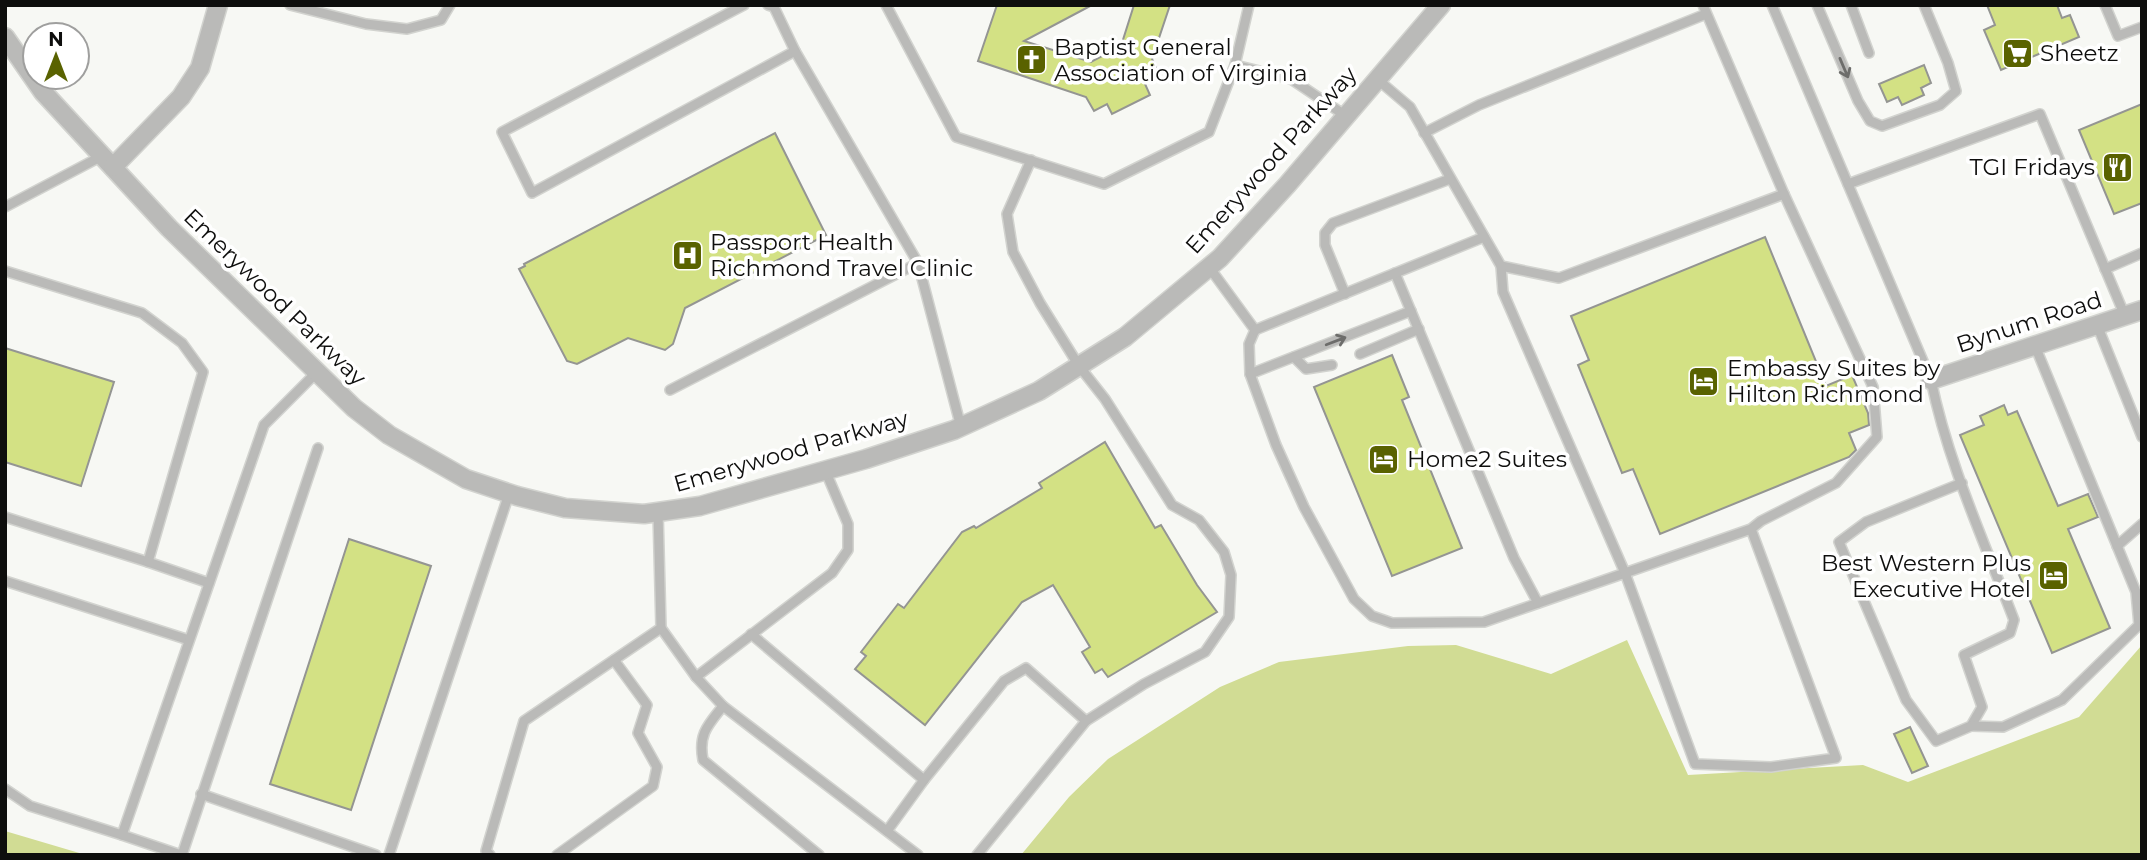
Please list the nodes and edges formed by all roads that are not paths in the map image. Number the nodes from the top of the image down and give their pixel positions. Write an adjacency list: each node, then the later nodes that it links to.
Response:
1 (218, 5): 24 (street)
2 (290, 5): 3 (lane)
3 (450, 5)
4 (744, 5): 17 (lane)
5 (768, 5): 17 (lane)
6 (886, 5): 23 (lane)
7 (1249, 5): 19 (lane)
8 (1441, 5): 20 (street, Emerywood Parkway)
9 (1772, 5): 26 (lane)
10 (1817, 5): 12 (lane, one-way to 12)
11 (1851, 5): 18 (lane)
12 (1924, 5)
13 (2105, 5): 15 (lane)
14 (1705, 10): 22 (lane); 27 (lane)
15 (2142, 27)
16 (5, 37): 24 (street, Emerywood Parkway)
17 (795, 51): 31 (lane)
18 (1869, 53)
19 (1235, 65): 21 (lane); 23 (lane)
20 (1377, 79): 21 (street, Emerywood Parkway); 22 (lane)
21 (1346, 116): 33 (street, Emerywood Parkway)
22 (1424, 133): 25 (lane)
23 (1031, 160): 47 (lane)
24 (108, 162): 28 (lane); 48 (street, Emerywood Parkway)
25 (1451, 178): 29 (lane); 37 (lane)
26 (1848, 184): 34 (lane); 50 (lane)
27 (1784, 194): 32 (lane); 61 (lane)
28 (5, 207)
29 (1484, 237): 32 (lane); 36 (lane)
30 (2142, 253): 34 (lane)
31 (918, 263): 51 (lane); 52 (lane)
32 (1501, 266): 64 (lane)
33 (1209, 267): 42 (lane); 47 (street, Emerywood Parkway)
34 (2105, 269): 39 (lane)
35 (5, 271): 63 (lane)
36 (1395, 273): 37 (lane); 38 (lane)
37 (1345, 294): 42 (lane)
38 (1411, 311): 41 (lane); 45 (lane, one-way to 38)
39 (2133, 313): 40 (street, Bynum Road)
40 (2097, 326): 43 (street, Bynum Road); 53 (lane)
41 (1419, 329): 44 (lane); 67 (lane)
42 (1255, 330): 49 (lane)
43 (2035, 346): 50 (street, Bynum Road); 62 (lane)
44 (1360, 354)
45 (1294, 357): 46 (lane); 49 (lane)
46 (1332, 365)
47 (1079, 366): 52 (street, Emerywood Parkway); 74 (lane)
48 (317, 372): 57 (street, Emerywood Parkway); 66 (lane)
49 (1250, 374): 67 (lane)
50 (1931, 380): 56 (lane)
51 (670, 390)
52 (961, 427): 55 (street, Emerywood Parkway)
53 (2142, 436)
54 (318, 448): 78 (lane)
55 (825, 470): 58 (street, Emerywood Parkway); 69 (lane)
56 (1962, 483): 75 (lane); 75 (lane)
57 (509, 494): 58 (street, Emerywood Parkway); 83 (lane)
58 (658, 512): 68 (lane)
59 (5, 517): 63 (lane)
60 (2142, 524): 62 (lane)
61 (1751, 529): 64 (lane); 64 (lane)
62 (2117, 546): 75 (lane)
63 (148, 562): 66 (lane)
64 (1625, 573): 67 (lane)
65 (5, 581): 70 (lane)
66 (209, 583): 70 (lane)
67 (1538, 603)
68 (661, 628): 71 (lane); 72 (lane)
69 (751, 634): 72 (lane); 76 (lane)
70 (189, 640): 80 (lane)
71 (614, 660): 84 (lane); 85 (lane)
72 (696, 677): 73 (lane)
73 (723, 706): 79 (lane); 86 (lane)
74 (1086, 721): 76 (lane); 88 (lane)
75 (1971, 726)
76 (924, 780): 79 (lane)
77 (5, 789): 80 (lane)
78 (201, 794): 81 (lane); 82 (lane)
79 (887, 831): 87 (lane)
80 (121, 835): 81 (lane)
81 (181, 855)
82 (376, 855)
83 (389, 855)
84 (489, 855)
85 (557, 855)
86 (819, 855)
87 (918, 855)
88 (977, 855)

